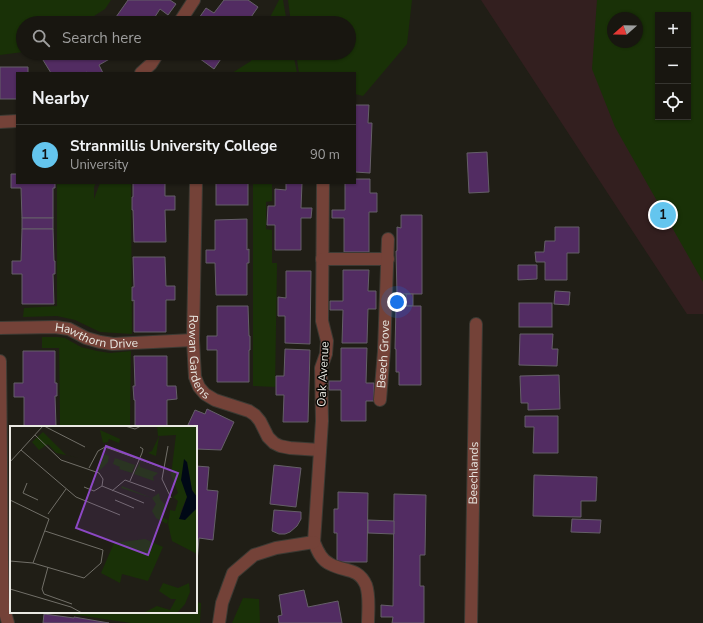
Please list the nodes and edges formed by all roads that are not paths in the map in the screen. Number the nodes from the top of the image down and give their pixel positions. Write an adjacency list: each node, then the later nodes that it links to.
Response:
1 (194, 0): 2 (street)
2 (184, 16)
3 (154, 60): 4 (street)
4 (142, 72)
5 (16, 121): 6 (street)
6 (0, 122)
7 (196, 184): 14 (street, Rowan Gardens)
8 (323, 184): 10 (street, Oak Avenue)
9 (388, 239): 11 (street, Beech Grove)
10 (322, 259): 11 (street); 17 (street, Oak Avenue)
11 (388, 259): 16 (street, Beech Grove)
12 (476, 324): 22 (street, Beechlands)
13 (0, 328): 14 (street, Hawthorn Drive)
14 (193, 340): 17 (street, Rowan Gardens)
15 (0, 361): 19 (street)
16 (380, 400)
17 (320, 450): 18 (street, Oak Avenue)
18 (314, 542): 20 (street); 21 (street)
19 (8, 623)
20 (219, 623)
21 (368, 623)
22 (471, 623)

